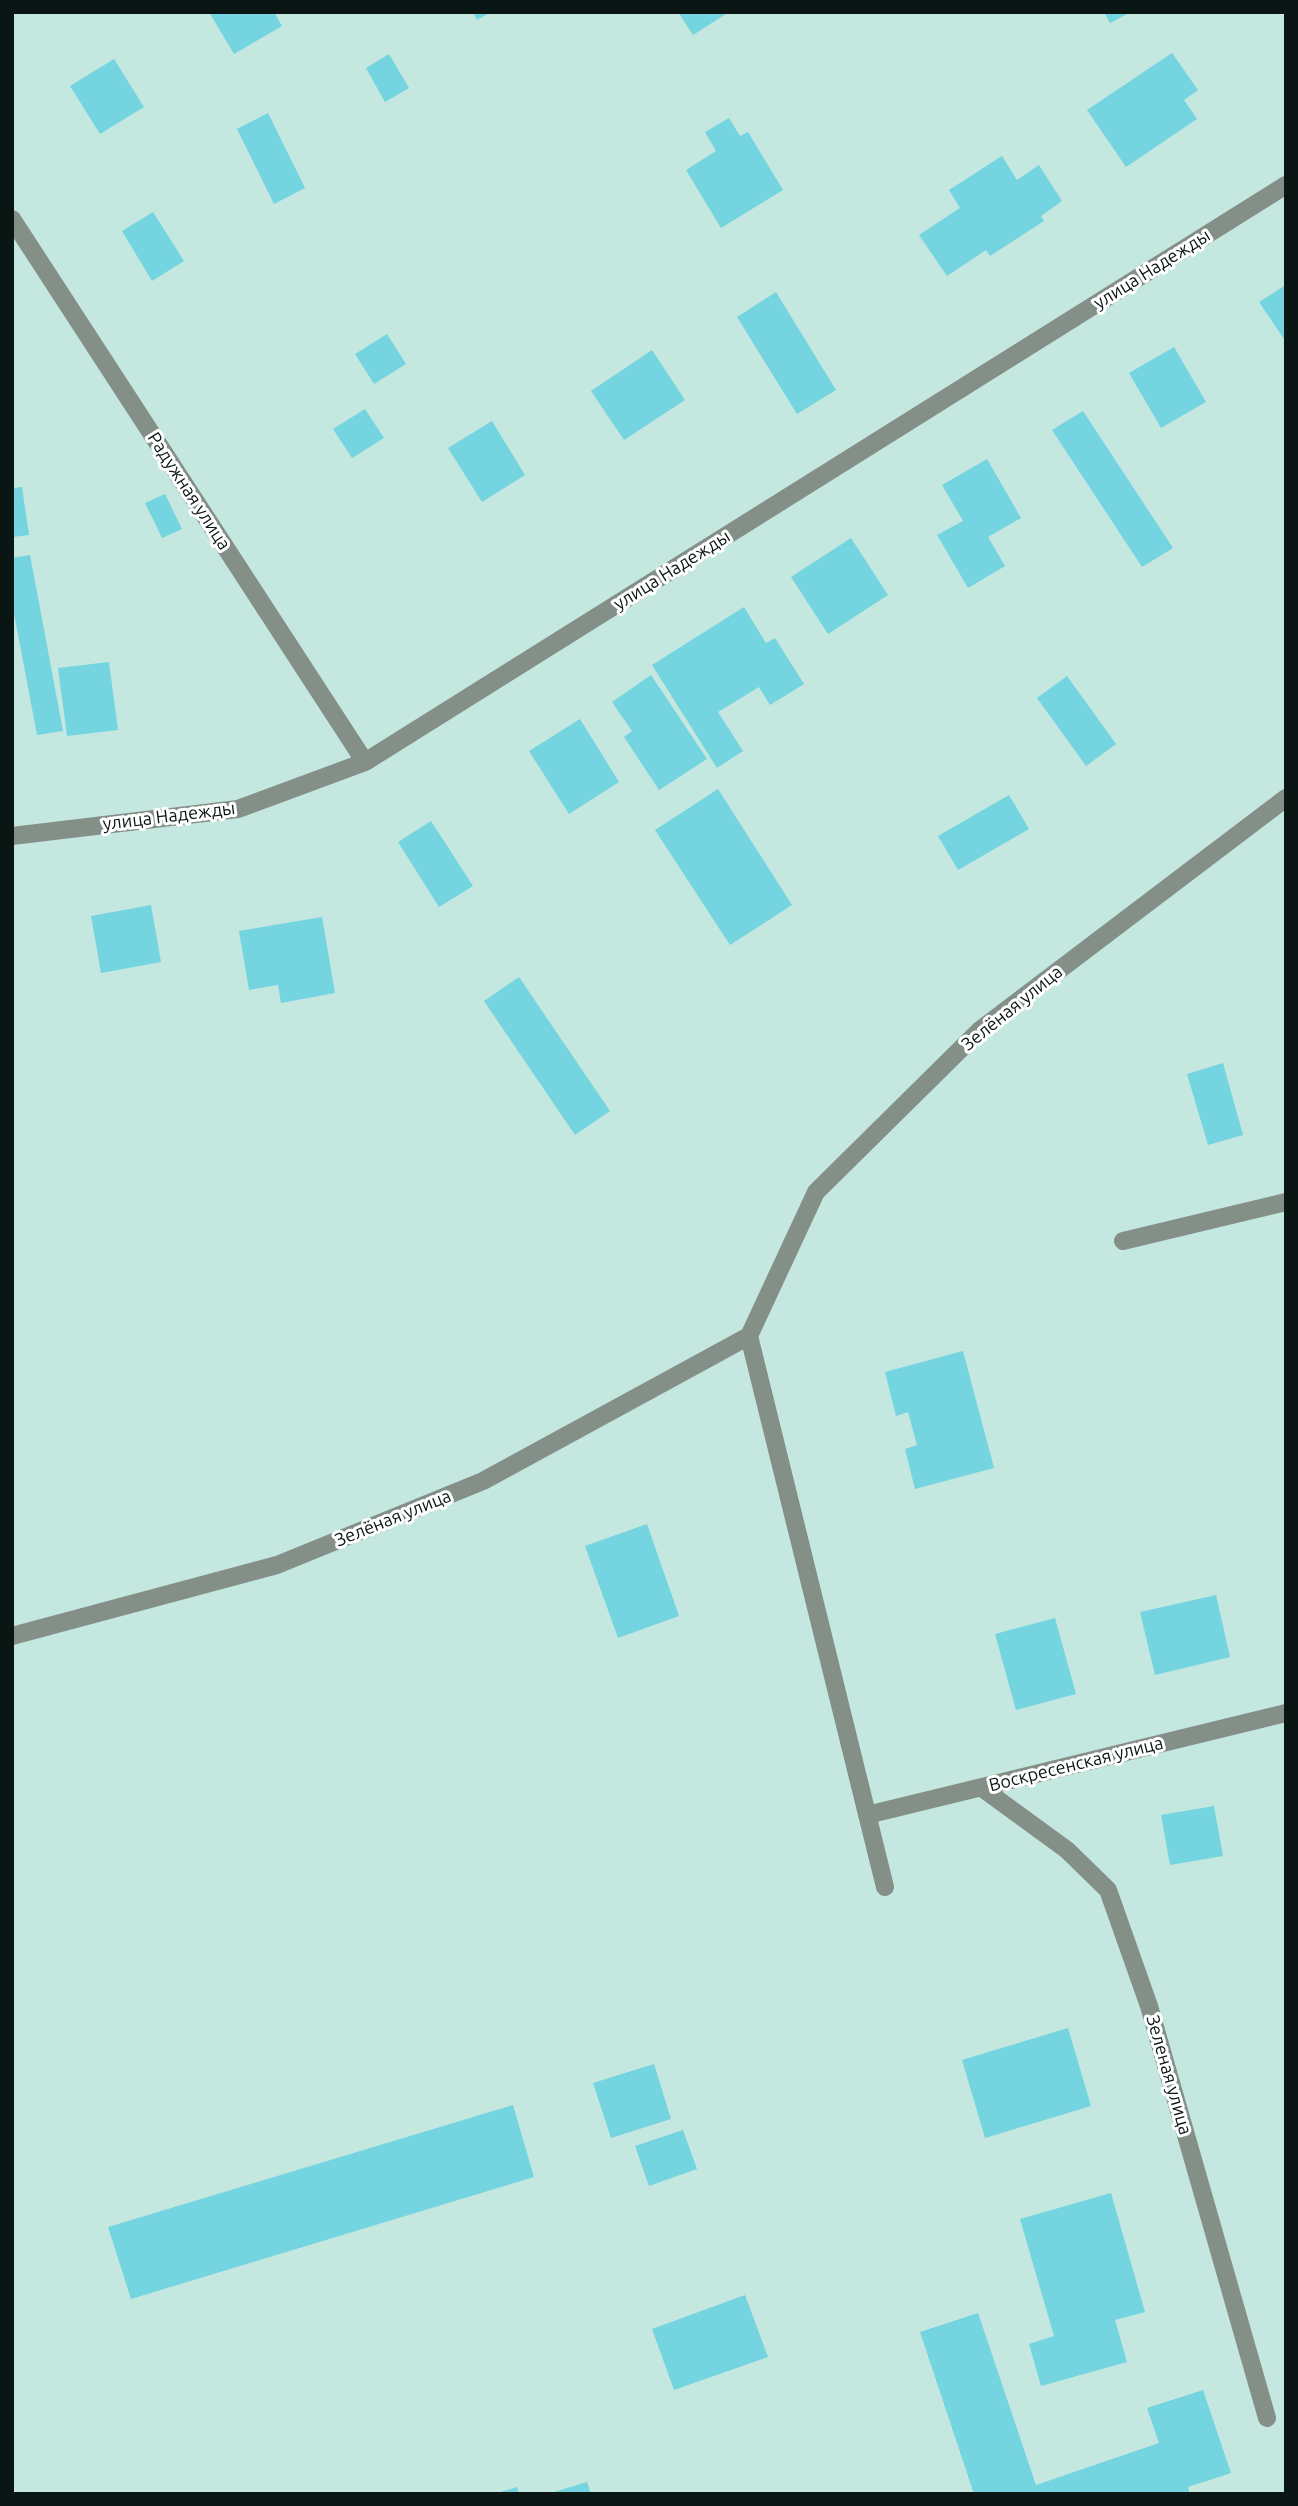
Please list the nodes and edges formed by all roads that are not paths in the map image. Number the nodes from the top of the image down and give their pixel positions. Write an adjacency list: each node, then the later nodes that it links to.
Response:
1 (1286, 185): 3 (street, улица Надежды)
2 (12, 219): 3 (street, Радужная улица)
3 (365, 762): 5 (street, улица Надежды)
4 (1286, 798): 8 (street, Зелёная улица)
5 (12, 836)
6 (1286, 1202): 7 (street)
7 (1123, 1241)
8 (749, 1336): 9 (street, Зелёная улица); 12 (street)
9 (12, 1636)
10 (1286, 1713): 11 (street, Воскресенская улица)
11 (982, 1788): 12 (street, Воскресенская улица); 14 (street, Зеленая улица)
12 (867, 1815): 13 (street)
13 (885, 1887)
14 (1267, 2418)

